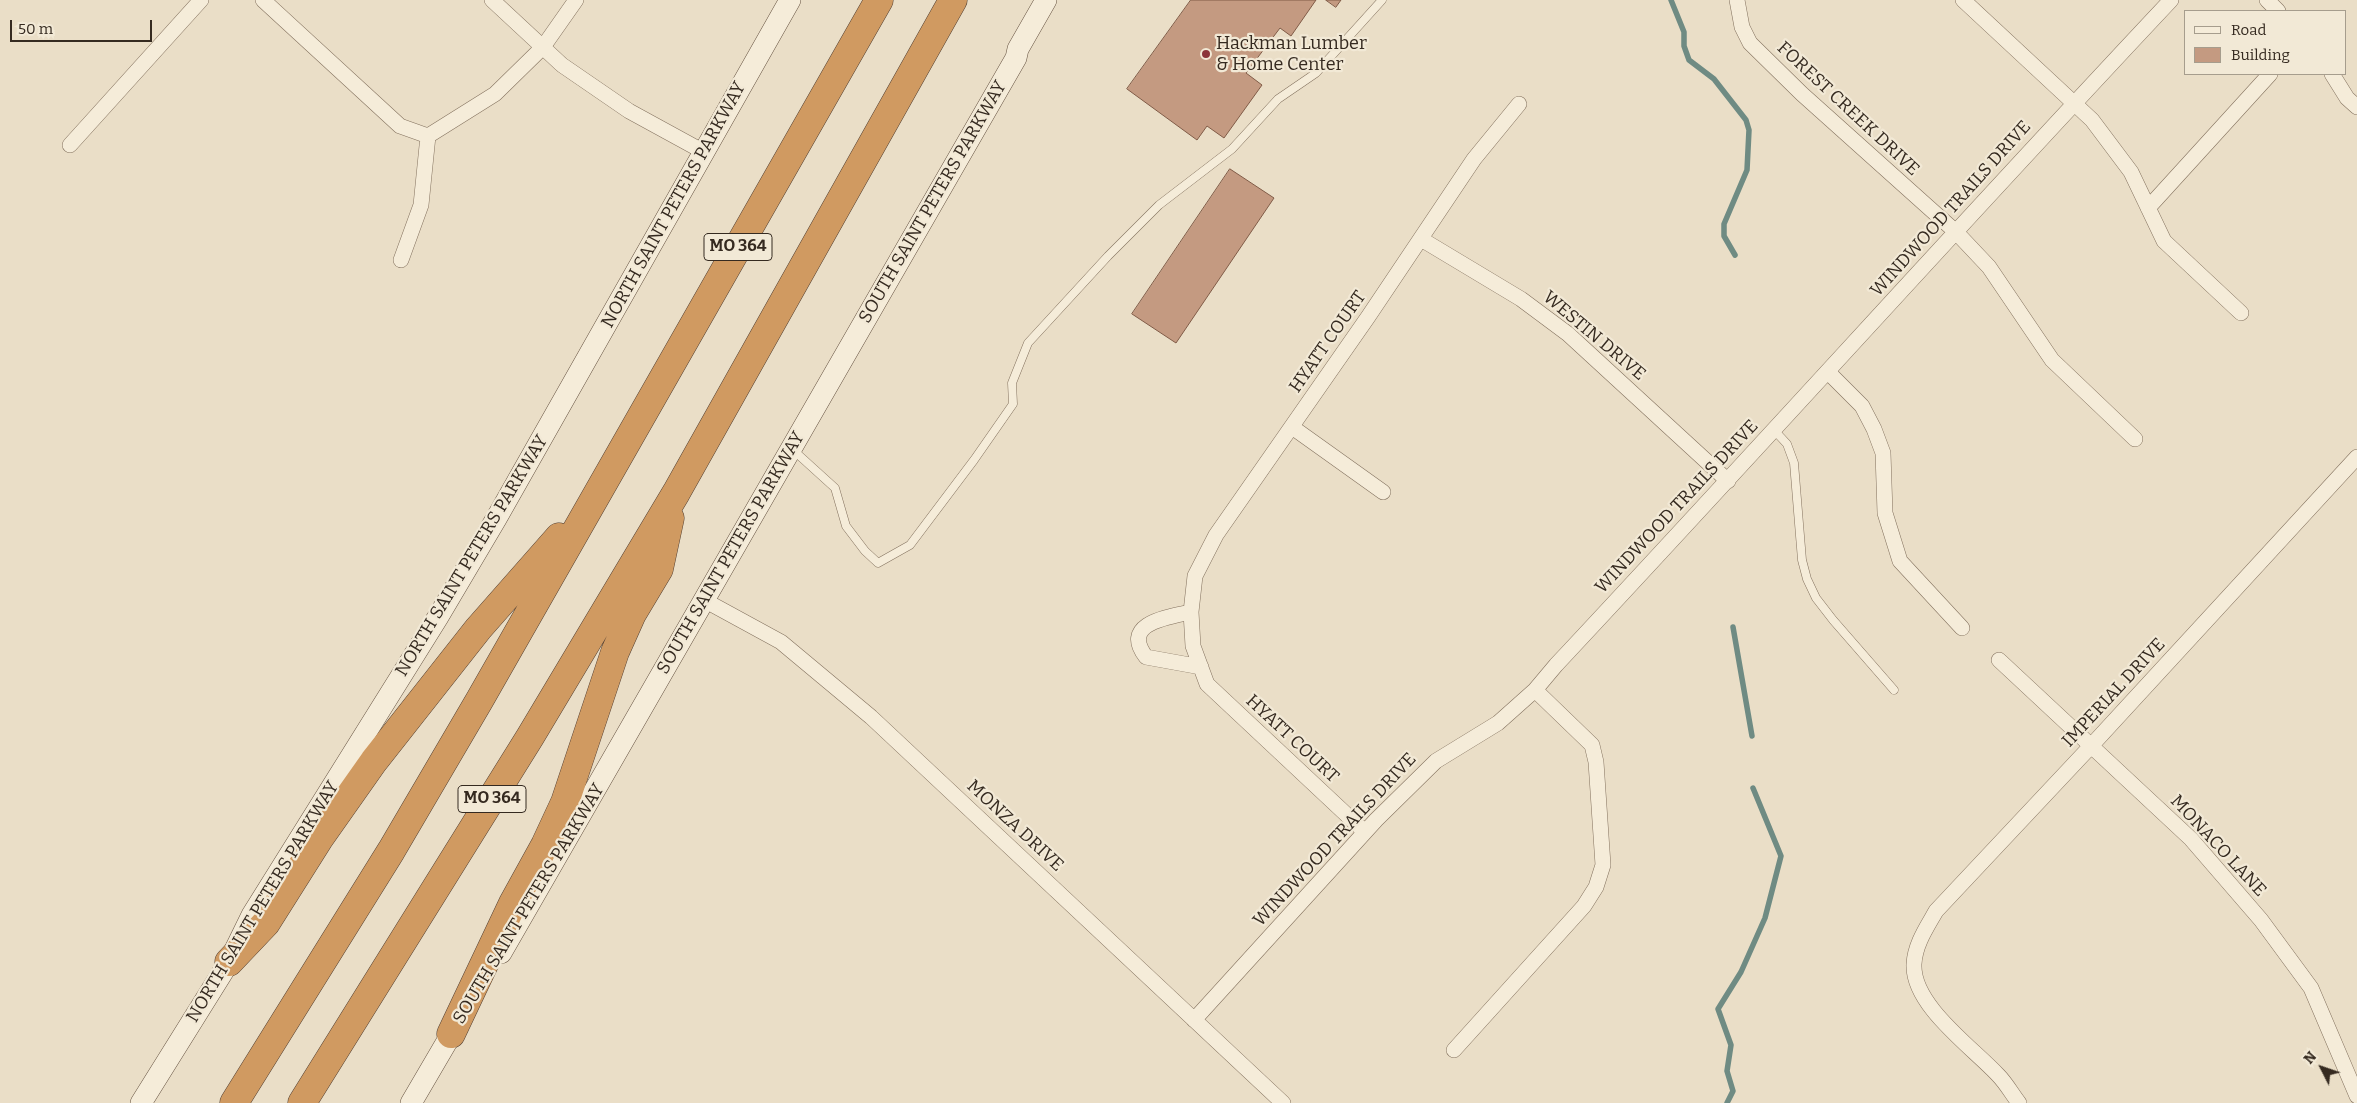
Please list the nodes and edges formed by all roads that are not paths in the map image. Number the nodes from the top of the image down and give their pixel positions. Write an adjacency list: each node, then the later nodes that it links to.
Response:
1 (201, 0): 22 (street)
2 (263, 0): 21 (street)
3 (492, 0): 15 (street)
4 (576, 0): 15 (street)
5 (790, 0): 23 (main road, NORTH SAINT PETERS PARKWAY)
6 (878, 0): 38 (highway, MO 364)
7 (953, 0): 37 (highway, MO 364)
8 (1046, 0): 33 (main road, SOUTH SAINT PETERS PARKWAY)
9 (1382, 0): 33 (lane)
10 (1737, 0): 25 (street, FOREST CREEK DRIVE)
11 (1963, 0): 18 (street)
12 (2171, 0): 18 (street, WINDWOOD TRAILS DRIVE)
13 (2266, 0): 14 (street)
14 (2277, 10)
15 (543, 47): 21 (street); 23 (street)
16 (2269, 75): 24 (street)
17 (2333, 75): 20 (street)
18 (2073, 103): 24 (street); 25 (street, WINDWOOD TRAILS DRIVE)
19 (1519, 104): 26 (street, HYATT COURT)
20 (2357, 107)
21 (428, 136): 27 (street)
22 (70, 145)
23 (704, 152): 48 (main road, NORTH SAINT PETERS PARKWAY)
24 (2148, 208): 28 (street)
25 (1956, 232): 29 (street, WINDWOOD TRAILS DRIVE); 32 (street, FOREST CREEK DRIVE)
26 (1421, 239): 30 (street, HYATT COURT); 35 (street, WESTIN DRIVE)
27 (401, 260)
28 (2241, 313)
29 (1828, 372): 31 (street, WINDWOOD TRAILS DRIVE); 41 (street)
30 (1292, 427): 36 (street); 40 (street, HYATT COURT)
31 (1775, 431): 35 (street, WINDWOOD TRAILS DRIVE); 45 (lane)
32 (2135, 439)
33 (791, 448): 39 (main road, SOUTH SAINT PETERS PARKWAY)
34 (2357, 457): 46 (street, IMPERIAL DRIVE)
35 (1728, 481): 44 (street, WINDWOOD TRAILS DRIVE)
36 (1383, 492)
37 (676, 493): 50 (highway); 55 (highway, MO 364)
38 (597, 494): 48 (highway); 54 (highway, MO 364)
39 (704, 600): 49 (street, MONZA DRIVE); 50 (main road, SOUTH SAINT PETERS PARKWAY)
40 (1190, 612): 43 (street, HYATT COURT); 43 (street)
41 (1962, 628)
42 (1999, 660): 46 (street, MONACO LANE)
43 (1201, 667): 47 (street, HYATT COURT)
44 (1535, 690): 47 (street, WINDWOOD TRAILS DRIVE); 51 (street)
45 (1894, 690)
46 (2091, 746): 52 (street, MONACO LANE); 58 (street, IMPERIAL DRIVE)
47 (1365, 832): 49 (street, WINDWOOD TRAILS DRIVE)
48 (229, 962): 53 (main road, NORTH SAINT PETERS PARKWAY)
49 (1194, 1020): 57 (street, MONZA DRIVE)
50 (451, 1034): 56 (main road, SOUTH SAINT PETERS PARKWAY)
51 (1454, 1050)
52 (2357, 1096)
53 (140, 1103)
54 (234, 1103)
55 (302, 1103)
56 (411, 1103)
57 (1283, 1103)
58 (2019, 1103)

